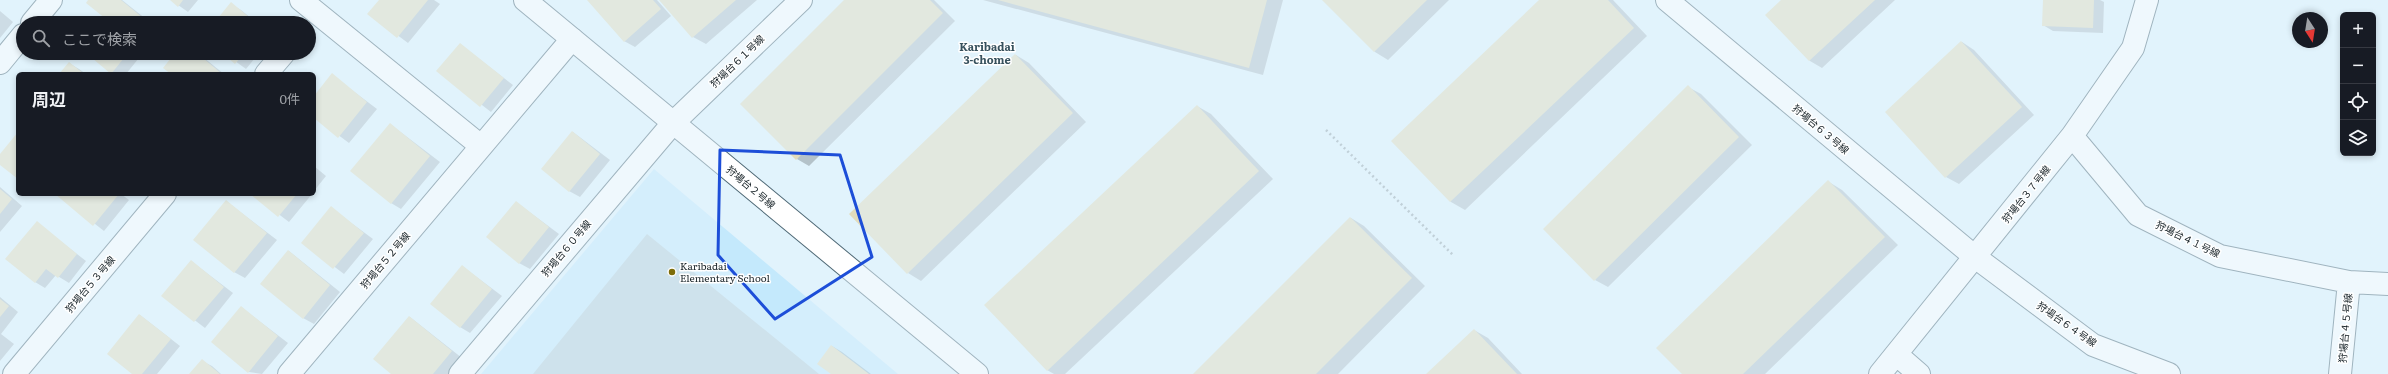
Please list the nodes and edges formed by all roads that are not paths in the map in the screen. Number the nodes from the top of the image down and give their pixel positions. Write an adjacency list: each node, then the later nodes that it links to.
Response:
1 (51, 0): 6 (street)
2 (525, 0): 8 (street, 狩場台２号線)
3 (801, 0): 13 (street, 狩場台６１号線)
4 (1667, 0): 17 (street, 狩場台６３号線)
5 (2147, 0): 14 (street, 狩場台３７号線)
6 (38, 16)
7 (316, 17): 15 (street)
8 (572, 39): 13 (street, 狩場台２号線); 15 (street, 狩場台５２号線)
9 (16, 44): 11 (street)
10 (278, 60): 12 (street)
11 (0, 63)
12 (268, 72)
13 (673, 123): 23 (street, 狩場台６０号線); 24 (street, 狩場台２号線)
14 (2072, 136): 17 (street, 狩場台３７号線); 18 (street, 狩場台４１号線)
15 (481, 146): 22 (street, 狩場台５２号線)
16 (163, 196): 21 (street, 狩場台５３号線)
17 (1975, 257): 20 (street, 狩場台３７号線); 27 (street, 狩場台６４号線)
18 (2349, 282): 19 (street, 狩場台４１号線); 28 (street, 狩場台４５号線)
19 (2388, 284)
20 (1896, 354): 25 (street, 狩場台３７号線); 26 (street)
21 (14, 374)
22 (289, 374)
23 (460, 374)
24 (977, 374)
25 (1880, 374)
26 (1918, 374)
27 (2169, 374)
28 (2340, 374)

